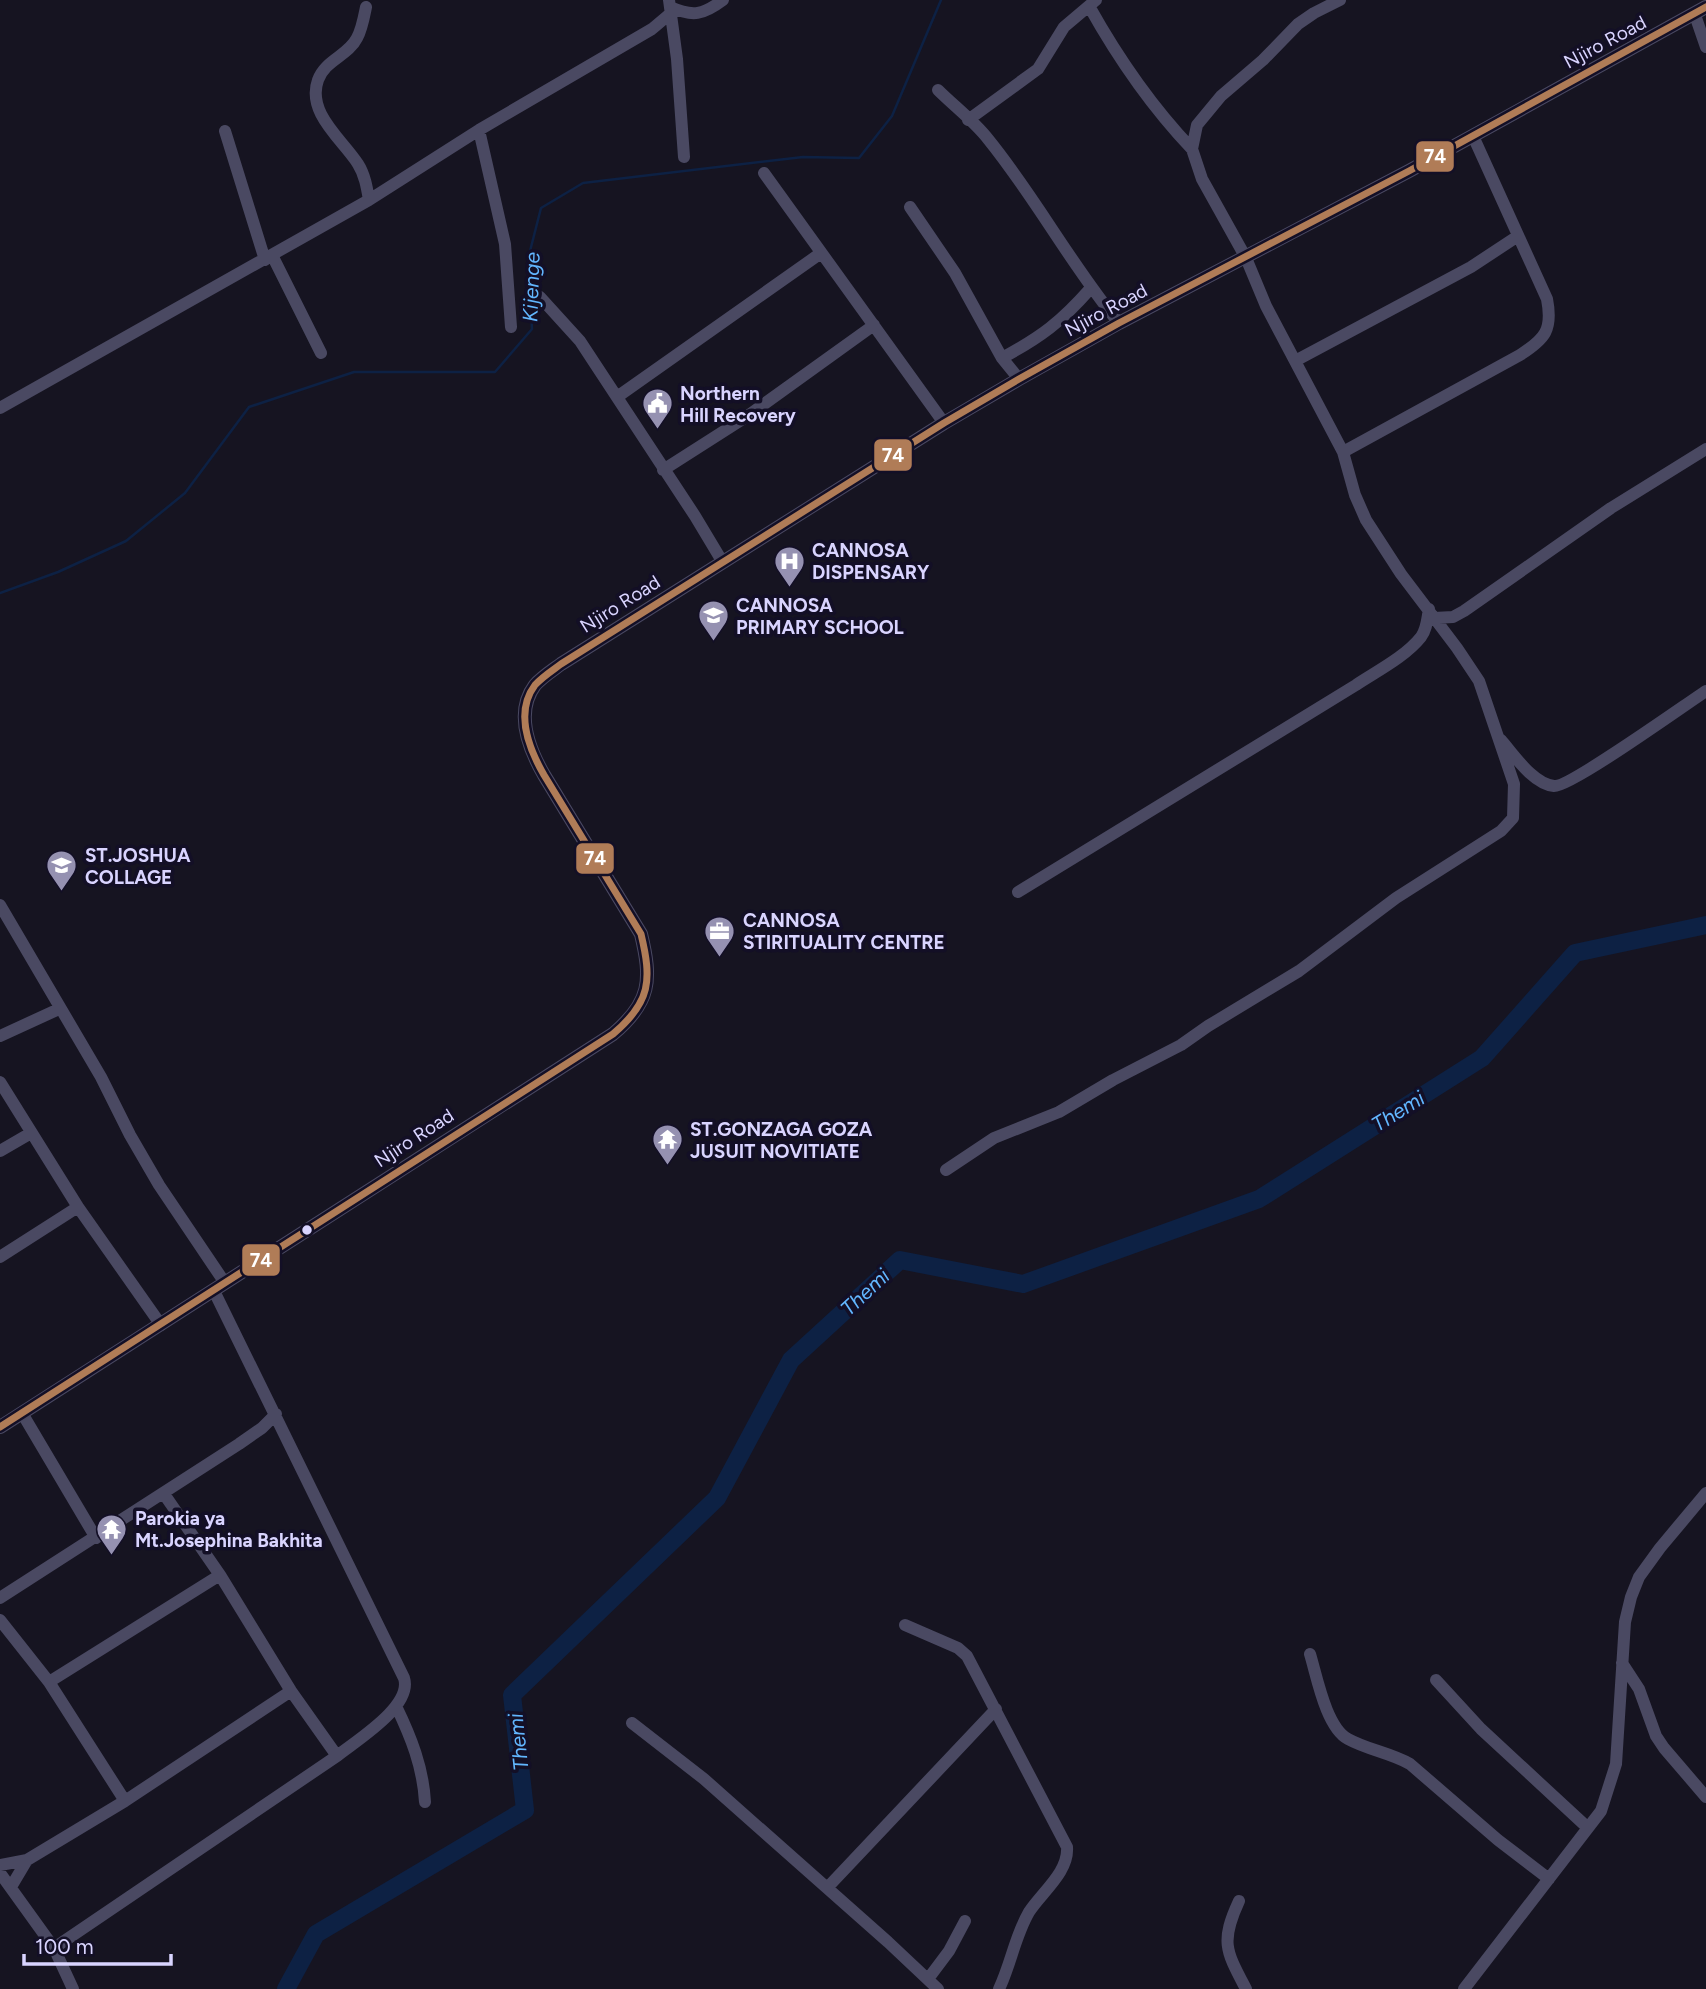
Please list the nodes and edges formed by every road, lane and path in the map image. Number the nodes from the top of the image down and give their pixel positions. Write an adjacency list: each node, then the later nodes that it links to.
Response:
1 (723, 0): 6 (street)
2 (1340, 0): 4 (street)
3 (1092, 3): 10 (street); 14 (street)
4 (1326, 3): 14 (street)
5 (366, 7): 17 (street)
6 (670, 7): 11 (street); 15 (street)
7 (1701, 11): 8 (street); 13 (street, Njiro Road)
8 (1706, 47)
9 (937, 90): 10 (street)
10 (968, 120): 23 (street)
11 (479, 130): 17 (street); 27 (street)
12 (225, 131): 21 (street)
13 (1473, 136): 19 (street); 22 (street, Njiro Road)
14 (1192, 149): 22 (street)
15 (684, 157)
16 (764, 173): 20 (street)
17 (369, 200): 21 (street)
18 (910, 207): 29 (street)
19 (1518, 236): 30 (street); 36 (street)
20 (821, 253): 26 (street); 32 (street)
21 (268, 257): 28 (street); 33 (street)
22 (1246, 258): 25 (street, Njiro Road); 30 (street)
23 (1090, 289): 25 (street); 29 (street)
24 (540, 297): 32 (street)
25 (1119, 323): 31 (street, Njiro Road)
26 (874, 325): 34 (street); 37 (street)
27 (511, 327)
28 (321, 353)
29 (1002, 358): 31 (street)
30 (1295, 362): 36 (street)
31 (1019, 379): 34 (street, Njiro Road)
32 (617, 397): 37 (street)
33 (0, 408)
34 (944, 423): 38 (street, Njiro Road)
35 (1706, 449): 39 (street)
36 (1343, 452): 39 (street)
37 (663, 470): 38 (street)
38 (722, 561): 52 (street, Njiro Road)
39 (1431, 614): 41 (street); 42 (street)
40 (1706, 691): 41 (street)
41 (1496, 735): 49 (street)
42 (1018, 892)
43 (0, 905): 44 (street)
44 (59, 1009): 45 (street); 52 (street)
45 (0, 1036)
46 (0, 1082): 47 (street)
47 (31, 1133): 48 (street); 50 (street)
48 (0, 1151)
49 (946, 1170)
50 (78, 1207): 51 (street); 53 (street)
51 (0, 1257)
52 (219, 1287): 53 (street, Njiro Road); 55 (street)
53 (161, 1325): 54 (street, Njiro Road)
54 (22, 1413): 56 (street, Njiro Road); 59 (street)
55 (276, 1414): 58 (street); 69 (street)
56 (0, 1427)
57 (1706, 1493): 65 (street)
58 (164, 1494): 59 (street); 60 (street)
59 (96, 1538): 61 (street)
60 (220, 1575): 67 (street); 68 (street)
61 (0, 1598)
62 (0, 1620): 67 (street)
63 (905, 1625): 70 (street)
64 (1310, 1654): 80 (street)
65 (1622, 1663): 73 (street); 76 (street)
66 (1436, 1680): 76 (street)
67 (49, 1682): 74 (street)
68 (291, 1691): 72 (street); 74 (street)
69 (397, 1706): 72 (street); 75 (street)
70 (996, 1709): 82 (street); 89 (street)
71 (632, 1723): 82 (street)
72 (337, 1756): 85 (street)
73 (1706, 1797)
74 (125, 1801): 77 (street)
75 (425, 1802)
76 (1588, 1828): 80 (street)
77 (27, 1860): 78 (street); 81 (street)
78 (0, 1865)
79 (0, 1872): 81 (street)
80 (1549, 1880): 91 (street)
81 (11, 1887): 85 (street)
82 (827, 1888): 86 (street)
83 (1239, 1901): 90 (street)
84 (965, 1921): 86 (street)
85 (54, 1948): 87 (street)
86 (928, 1979): 88 (street)
87 (73, 1989)
88 (938, 1989)
89 (999, 1989)
90 (1246, 1989)
91 (1464, 1989)

